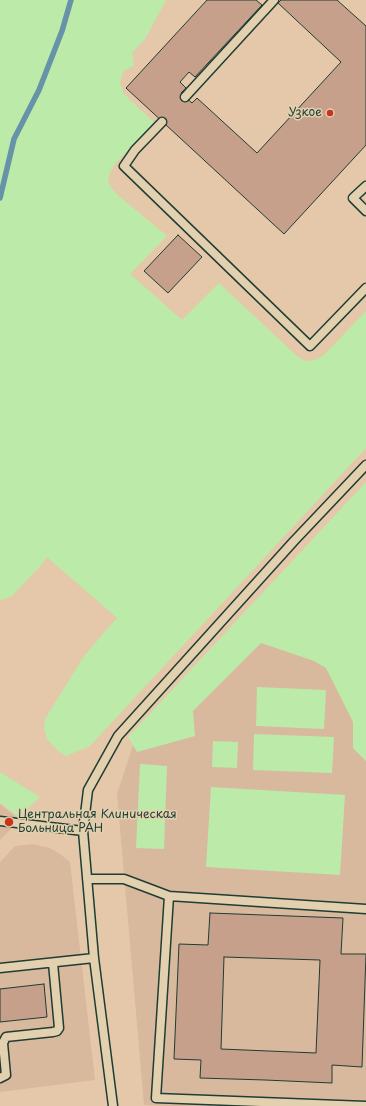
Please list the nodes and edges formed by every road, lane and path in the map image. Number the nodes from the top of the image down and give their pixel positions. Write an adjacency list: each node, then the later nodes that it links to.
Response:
1 (274, 0): 2 (lane)
2 (185, 97)
3 (162, 122): 6 (lane)
4 (366, 186): 5 (lane)
5 (366, 211)
6 (366, 288)
7 (366, 465): 9 (lane)
8 (0, 821): 9 (lane)
9 (83, 831): 10 (lane)
10 (87, 879): 11 (lane); 13 (lane)
11 (169, 896): 12 (lane); 18 (lane)
12 (366, 909)
13 (94, 958): 14 (lane); 17 (lane)
14 (53, 963): 15 (lane); 16 (lane)
15 (0, 968)
16 (0, 1078)
17 (113, 1106)
18 (366, 1106)

